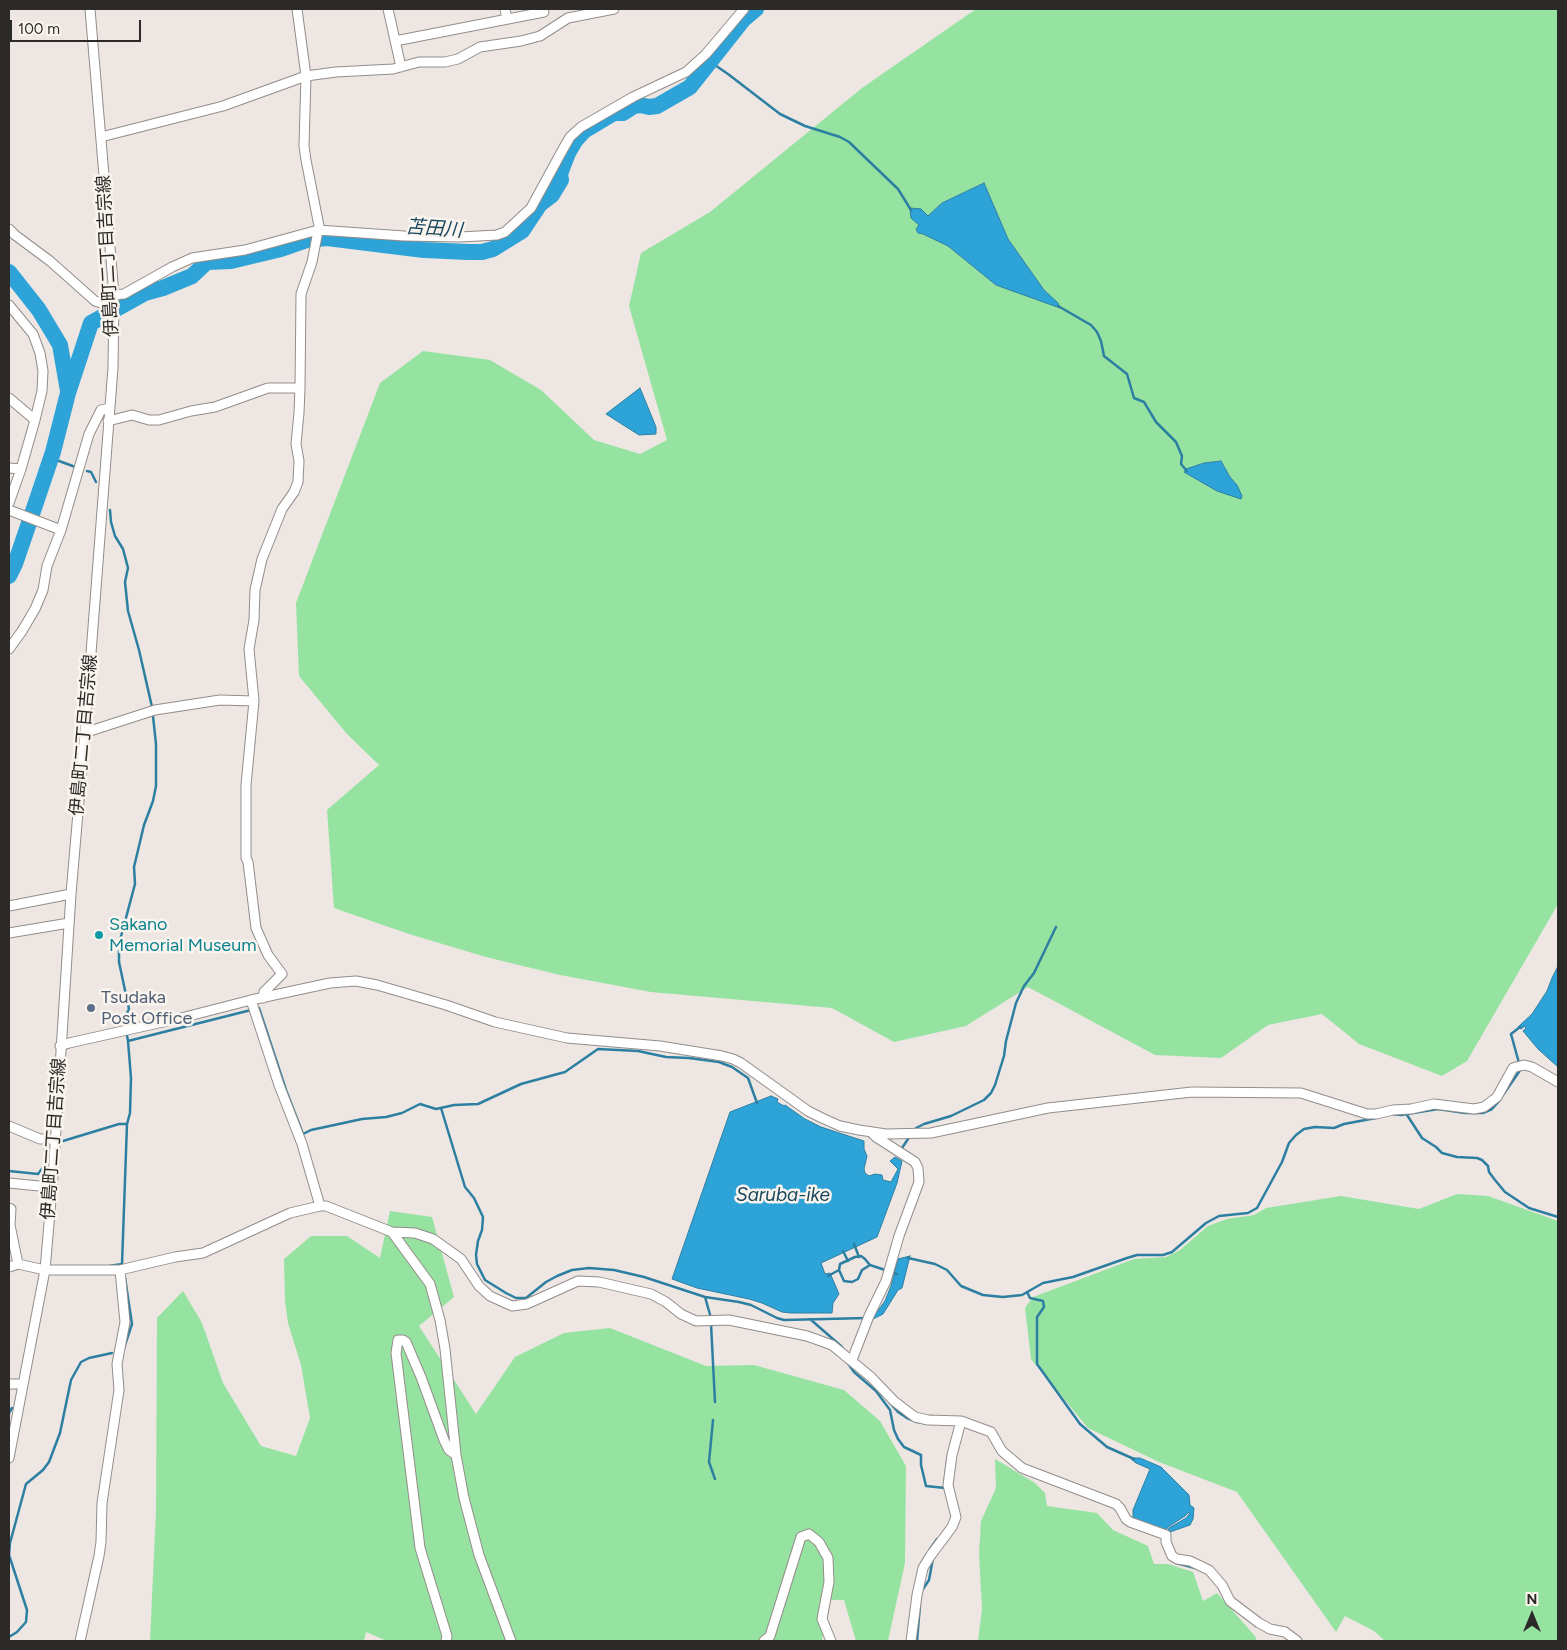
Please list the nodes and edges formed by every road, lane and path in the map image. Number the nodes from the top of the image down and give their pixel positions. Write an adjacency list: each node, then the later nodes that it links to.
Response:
1 (90, 9): 12 (street, 伊島町二丁目吉宗線)
2 (297, 9): 11 (street)
3 (388, 9): 9 (street)
4 (505, 9): 8 (street)
5 (614, 9): 10 (street)
6 (744, 9): 14 (street)
7 (544, 12): 8 (street)
8 (507, 19): 9 (street)
9 (395, 41): 10 (street)
10 (401, 66): 11 (street)
11 (306, 76): 12 (street); 14 (street)
12 (101, 137): 15 (street, 伊島町二丁目吉宗線)
13 (9, 229): 15 (street)
14 (317, 232): 15 (street); 17 (street)
15 (114, 300): 19 (street, 伊島町二丁目吉宗線)
16 (9, 305): 20 (street)
17 (300, 388): 21 (street); 27 (street)
18 (9, 398): 20 (street)
19 (110, 408): 21 (street, 伊島町二丁目吉宗線); 25 (street)
20 (35, 420): 23 (street)
21 (108, 421): 28 (street, 伊島町二丁目吉宗線)
22 (9, 468): 23 (street)
23 (21, 469): 24 (street)
24 (9, 508): 25 (street)
25 (61, 530): 26 (street)
26 (9, 649)
27 (254, 701): 28 (street); 33 (street)
28 (85, 731): 29 (street, 伊島町二丁目吉宗線)
29 (71, 894): 30 (street); 31 (street, 伊島町二丁目吉宗線)
30 (9, 906)
31 (69, 922): 32 (street); 35 (street, 伊島町二丁目吉宗線)
32 (9, 933)
33 (263, 998): 34 (street); 38 (street)
34 (253, 1006): 35 (street); 42 (street)
35 (60, 1046): 39 (street, 伊島町二丁目吉宗線)
36 (1558, 1082): 38 (street)
37 (9, 1126): 39 (street)
38 (871, 1132): 48 (street)
39 (55, 1139): 41 (street, 伊島町二丁目吉宗線)
40 (9, 1183): 41 (street)
41 (52, 1185): 46 (street, 伊島町二丁目吉宗線)
42 (320, 1206): 44 (street); 47 (street)
43 (9, 1208): 45 (street)
44 (392, 1232): 48 (street); 53 (street)
45 (13, 1266): 46 (street)
46 (45, 1270): 47 (street); 50 (street, 伊島町二丁目吉宗線)
47 (120, 1270): 55 (street)
48 (848, 1357): 51 (street)
49 (9, 1384): 50 (street)
50 (23, 1384): 52 (street, 伊島町二丁目吉宗線)
51 (961, 1421): 60 (street); 61 (street)
52 (10, 1440): 54 (street, 伊島町二丁目吉宗線)
53 (456, 1455): 56 (street); 57 (street)
54 (9, 1458)
55 (80, 1641)
56 (446, 1641)
57 (511, 1641)
58 (764, 1641): 59 (street)
59 (831, 1641)
60 (911, 1641)
61 (1297, 1641)

